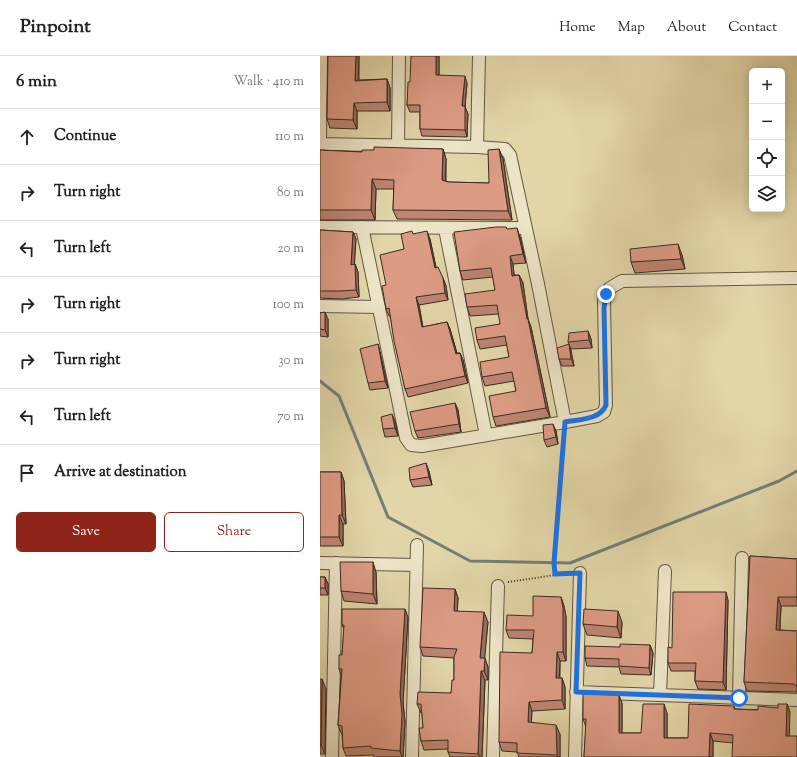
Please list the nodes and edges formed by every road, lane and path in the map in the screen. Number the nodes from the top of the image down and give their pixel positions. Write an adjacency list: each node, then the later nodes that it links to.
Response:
1 (399, 56): 6 (street)
2 (479, 56): 7 (street)
3 (320, 62): 4 (street)
4 (320, 141)
5 (320, 144): 6 (street)
6 (398, 145): 7 (street)
7 (476, 147): 10 (street)
8 (320, 227): 9 (street)
9 (362, 228): 11 (street); 14 (street)
10 (526, 228): 11 (street); 15 (street)
11 (445, 229): 16 (street)
12 (797, 278): 15 (street)
13 (320, 306): 14 (street)
14 (379, 307): 16 (street)
15 (565, 422): 16 (street); 24 (path)
16 (486, 435)
17 (417, 545): 21 (street)
18 (742, 558): 30 (street)
19 (320, 563): 20 (street)
20 (336, 563): 21 (street); 27 (street)
21 (416, 564): 33 (street)
22 (665, 571): 29 (street)
23 (580, 573): 24 (path); 28 (street)
24 (555, 574): 25 (path)
25 (498, 586): 34 (street)
26 (320, 681): 27 (street)
27 (334, 681): 32 (street)
28 (576, 692): 29 (street); 35 (street)
29 (660, 694): 30 (street)
30 (739, 698): 31 (street)
31 (797, 700)
32 (332, 757)
33 (412, 757)
34 (493, 757)
35 (575, 757)

